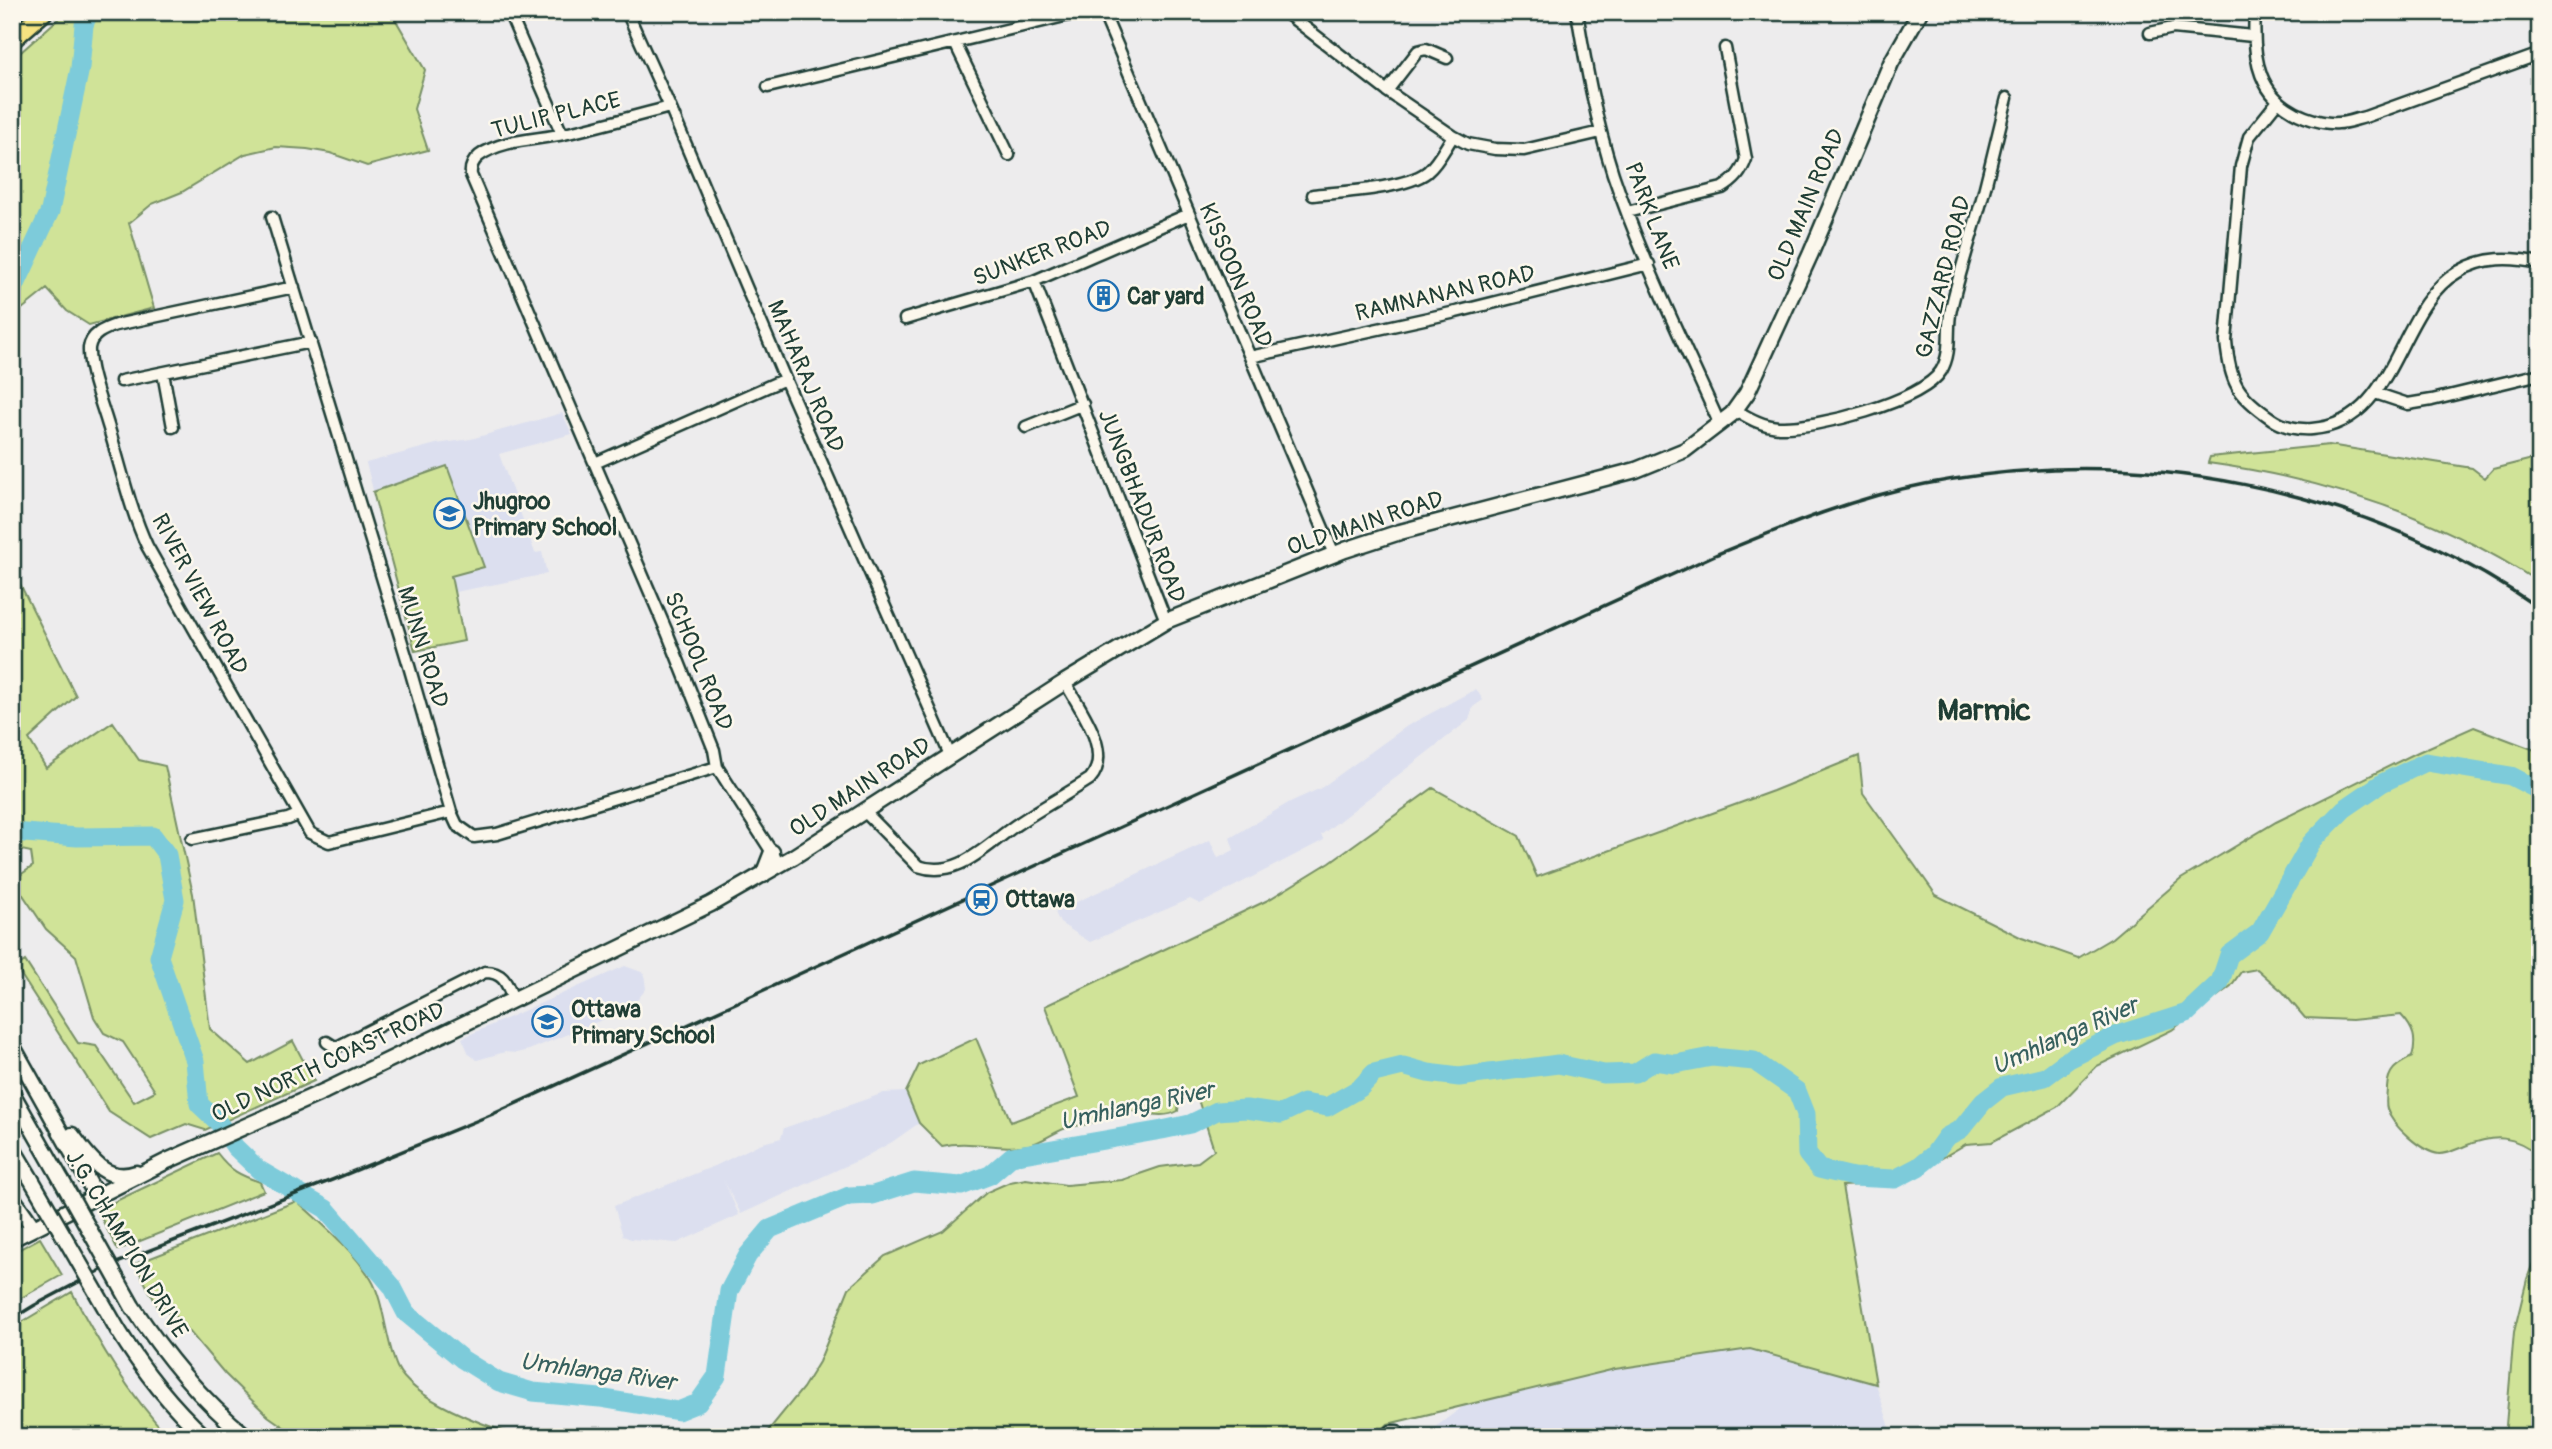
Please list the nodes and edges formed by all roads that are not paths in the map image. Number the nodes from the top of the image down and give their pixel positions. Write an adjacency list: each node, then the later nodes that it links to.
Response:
1 (44, 12): 12 (main road)
2 (509, 12): 23 (street)
3 (627, 12): 21 (street, MAHARAJ ROAD)
4 (1082, 12): 13 (street)
5 (1103, 12): 29 (street, KISSOON ROAD)
6 (1285, 12): 18 (street)
7 (1577, 12): 22 (street, PARK LANE)
8 (1920, 12): 44 (street, OLD MAIN ROAD)
9 (2255, 12): 11 (street)
10 (2150, 33): 11 (street)
11 (2253, 36): 20 (street)
12 (12, 40)
13 (955, 43): 17 (street); 25 (street)
14 (1725, 48): 28 (street)
15 (2540, 54): 20 (street)
16 (1447, 58): 18 (street)
17 (768, 87)
18 (1387, 91): 24 (street)
19 (2007, 98): 44 (street, GAZZARD ROAD)
20 (2278, 101): 42 (street)
21 (670, 107): 23 (street, TULIP PLACE); 40 (street, MAHARAJ ROAD)
22 (1601, 132): 24 (street); 28 (street, PARK LANE)
23 (562, 134): 26 (street, TULIP PLACE)
24 (1453, 136): 27 (street)
25 (1009, 155)
26 (472, 181): 48 (street, SCHOOL ROAD)
27 (1313, 195)
28 (1628, 212): 32 (street, PARK LANE)
29 (1189, 214): 33 (street, SUNKER ROAD); 37 (street, KISSOON ROAD)
30 (272, 217): 34 (street, MUNN ROAD)
31 (2540, 262): 42 (street)
32 (1649, 264): 37 (street, RAMNANAN ROAD); 45 (street, PARK LANE)
33 (1034, 281): 35 (street, SUNKER ROAD); 43 (street, JUNGBHADUR ROAD)
34 (294, 287): 36 (street, MUNN ROAD); 56 (street, RIVER VIEW ROAD)
35 (905, 319)
36 (311, 342): 38 (street); 55 (street, MUNN ROAD)
37 (1250, 357): 49 (street, KISSOON ROAD)
38 (163, 373): 41 (street); 46 (street)
39 (2540, 374): 42 (street)
40 (785, 379): 48 (street); 52 (street, MAHARAJ ROAD)
41 (121, 381)
42 (2375, 393)
43 (1083, 404): 47 (street, JUNGBHADUR ROAD); 50 (street, JUNGBHADUR ROAD)
44 (1735, 410): 45 (street, OLD MAIN ROAD)
45 (1720, 425): 49 (street, OLD MAIN ROAD)
46 (173, 427)
47 (1026, 427)
48 (595, 463): 53 (street, SCHOOL ROAD)
49 (1334, 554): 50 (street, OLD MAIN ROAD)
50 (1166, 621): 51 (street, OLD MAIN ROAD)
51 (1065, 682): 52 (street, OLD MAIN ROAD); 54 (street)
52 (950, 755): 54 (street, OLD MAIN ROAD)
53 (717, 768): 55 (street, MUNN ROAD); 58 (street, SCHOOL ROAD)
54 (864, 811): 59 (street, OLD MAIN ROAD)
55 (451, 813): 56 (street, RIVER VIEW ROAD)
56 (298, 815): 57 (street)
57 (192, 839)
58 (772, 852): 59 (street, SCHOOL ROAD); 60 (street)
59 (780, 865): 60 (street, OLD MAIN ROAD)
60 (763, 875): 61 (street, OLD MAIN ROAD)
61 (643, 938): 62 (street, OLD NORTH COAST ROAD)
62 (513, 999): 63 (street); 68 (street, OLD NORTH COAST ROAD)
63 (327, 1042)
64 (12, 1045): 66 (street)
65 (12, 1093): 75 (street, J.G. CHAMPION DRIVE, bridge)
66 (48, 1106): 68 (street); 70 (street)
67 (12, 1147): 74 (street, bridge)
68 (167, 1161): 70 (street, OLD NORTH COAST ROAD)
69 (12, 1197): 71 (street)
70 (97, 1197): 71 (street, OLD NORTH COAST ROAD)
71 (33, 1227): 72 (street, OLD NORTH COAST ROAD)
72 (12, 1239)
73 (1391, 1432): 76 (street)
74 (205, 1437)
75 (247, 1437)
76 (1401, 1437)

